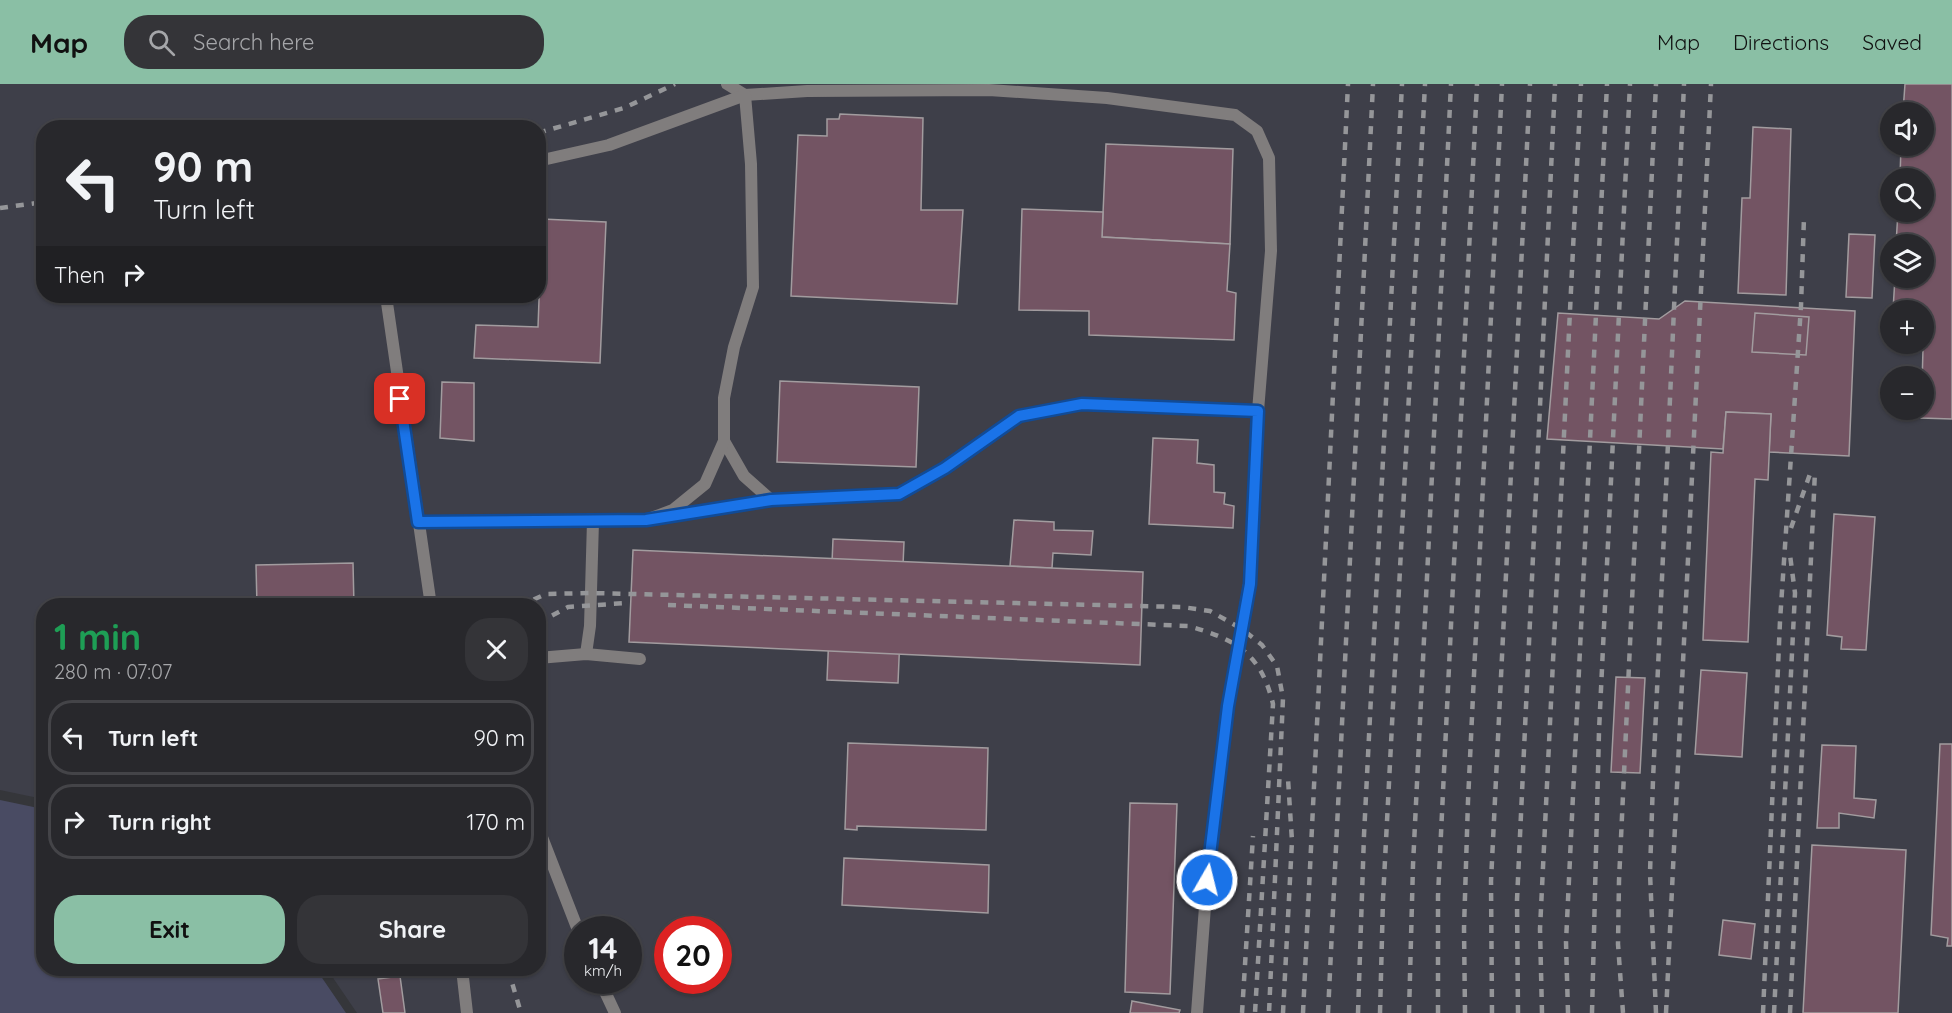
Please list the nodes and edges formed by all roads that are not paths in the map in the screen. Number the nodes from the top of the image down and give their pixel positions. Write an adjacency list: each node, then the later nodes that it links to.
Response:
1 (727, 84): 2 (lane)
2 (745, 95): 3 (lane); 5 (lane); 6 (lane)
3 (546, 159)
4 (387, 303): 10 (lane)
5 (1258, 411): 7 (lane); 21 (lane)
6 (724, 441): 7 (lane); 8 (lane)
7 (771, 500): 8 (lane)
8 (646, 520): 9 (lane)
9 (593, 521): 10 (lane); 12 (lane)
10 (418, 522): 11 (lane)
11 (431, 598)
12 (586, 654): 13 (lane); 14 (lane)
13 (546, 657)
14 (640, 658)
15 (546, 848): 16 (lane)
16 (573, 916)
17 (463, 976): 19 (lane)
18 (606, 994): 20 (lane)
19 (467, 1013)
20 (615, 1013)
21 (1197, 1013)

